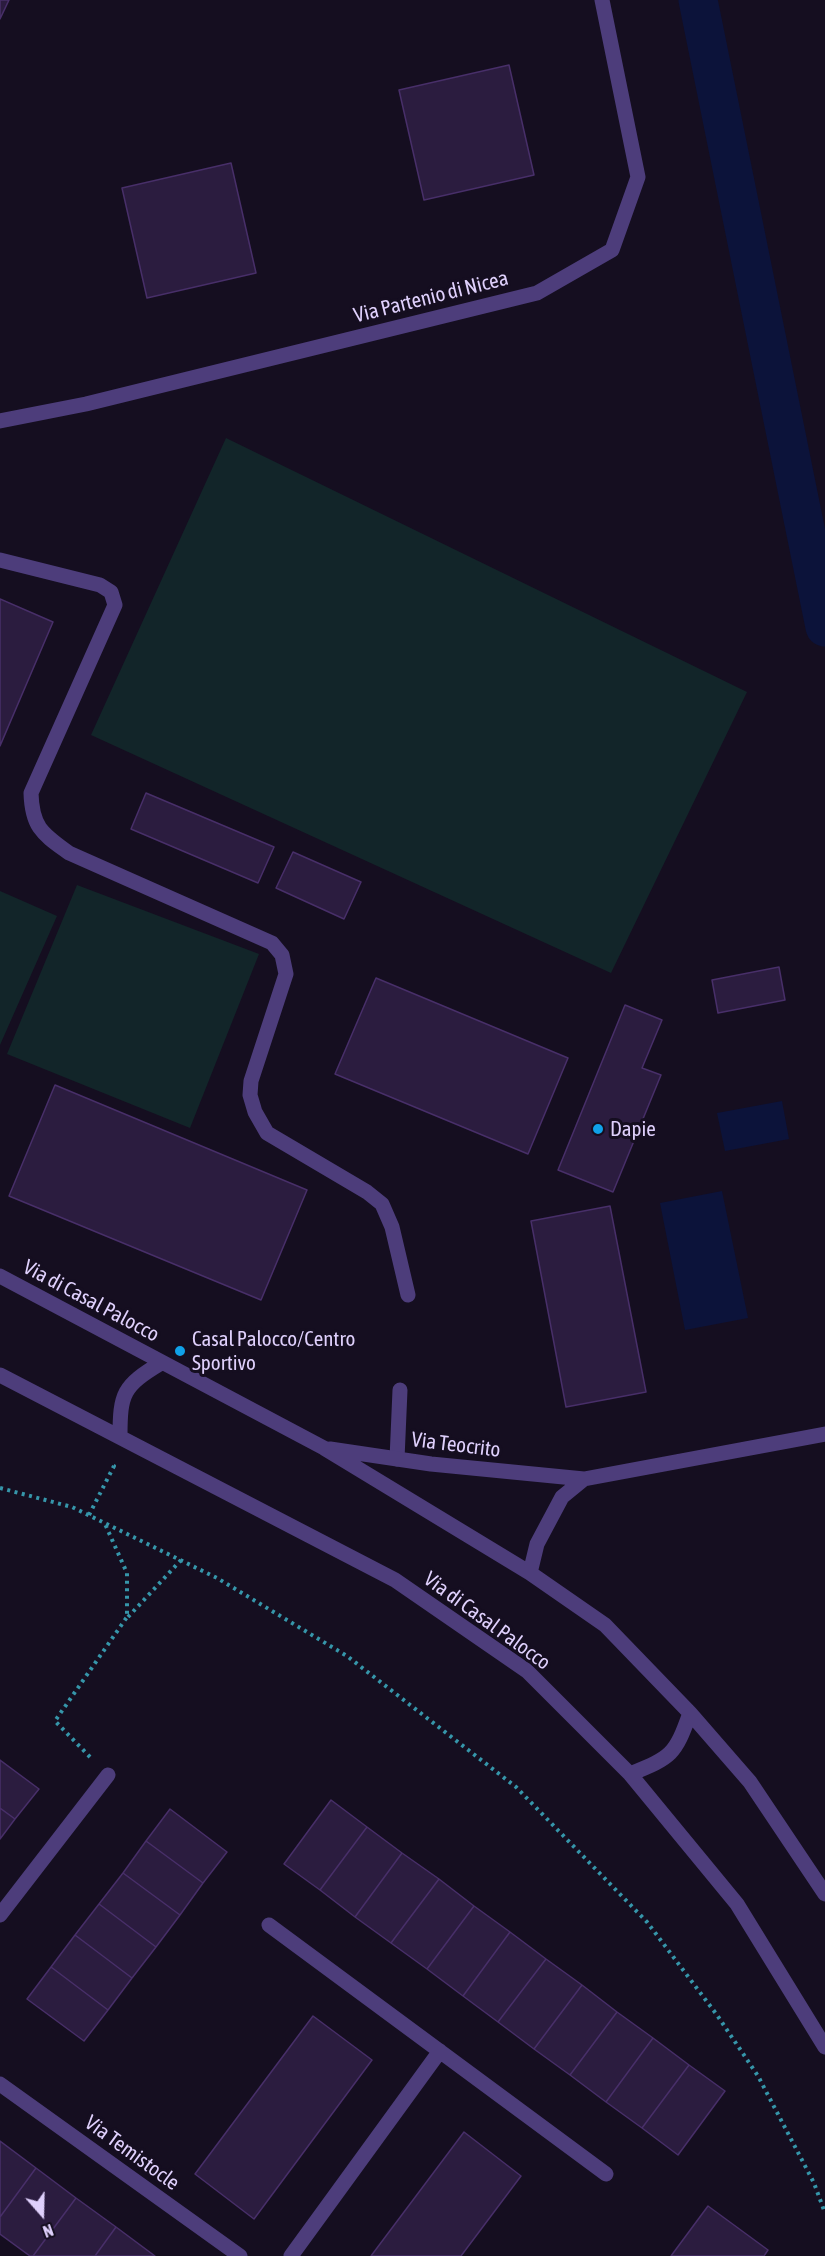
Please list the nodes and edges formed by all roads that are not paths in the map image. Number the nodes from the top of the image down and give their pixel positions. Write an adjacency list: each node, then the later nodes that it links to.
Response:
1 (602, 0): 2 (street, Via Partenio di Nicea)
2 (0, 421)
3 (0, 560): 5 (street)
4 (0, 1276): 6 (street, Via di Casal Palocco)
5 (408, 1295)
6 (161, 1363): 10 (street); 11 (street, Via di Casal Palocco)
7 (0, 1375): 10 (street, Via di Casal Palocco)
8 (400, 1390): 12 (street)
9 (825, 1434): 13 (street, Via Teocrito)
10 (120, 1437): 16 (street, Via di Casal Palocco)
11 (324, 1448): 12 (street, Via Teocrito); 14 (street, Via di Casal Palocco)
12 (398, 1459): 13 (street, Via Teocrito)
13 (584, 1479): 14 (street, Via Teocrito)
14 (530, 1573): 15 (street, Via di Casal Palocco)
15 (690, 1713): 16 (street); 18 (street, Via di Casal Palocco)
16 (630, 1774): 21 (street, Via di Casal Palocco)
17 (108, 1775): 19 (street)
18 (825, 1894)
19 (0, 1915)
20 (269, 1925): 22 (street)
21 (825, 2048)
22 (440, 2051): 24 (street); 26 (street)
23 (0, 2084): 25 (street, Via Temistocle)
24 (606, 2174)
25 (240, 2256)
26 (291, 2256)

